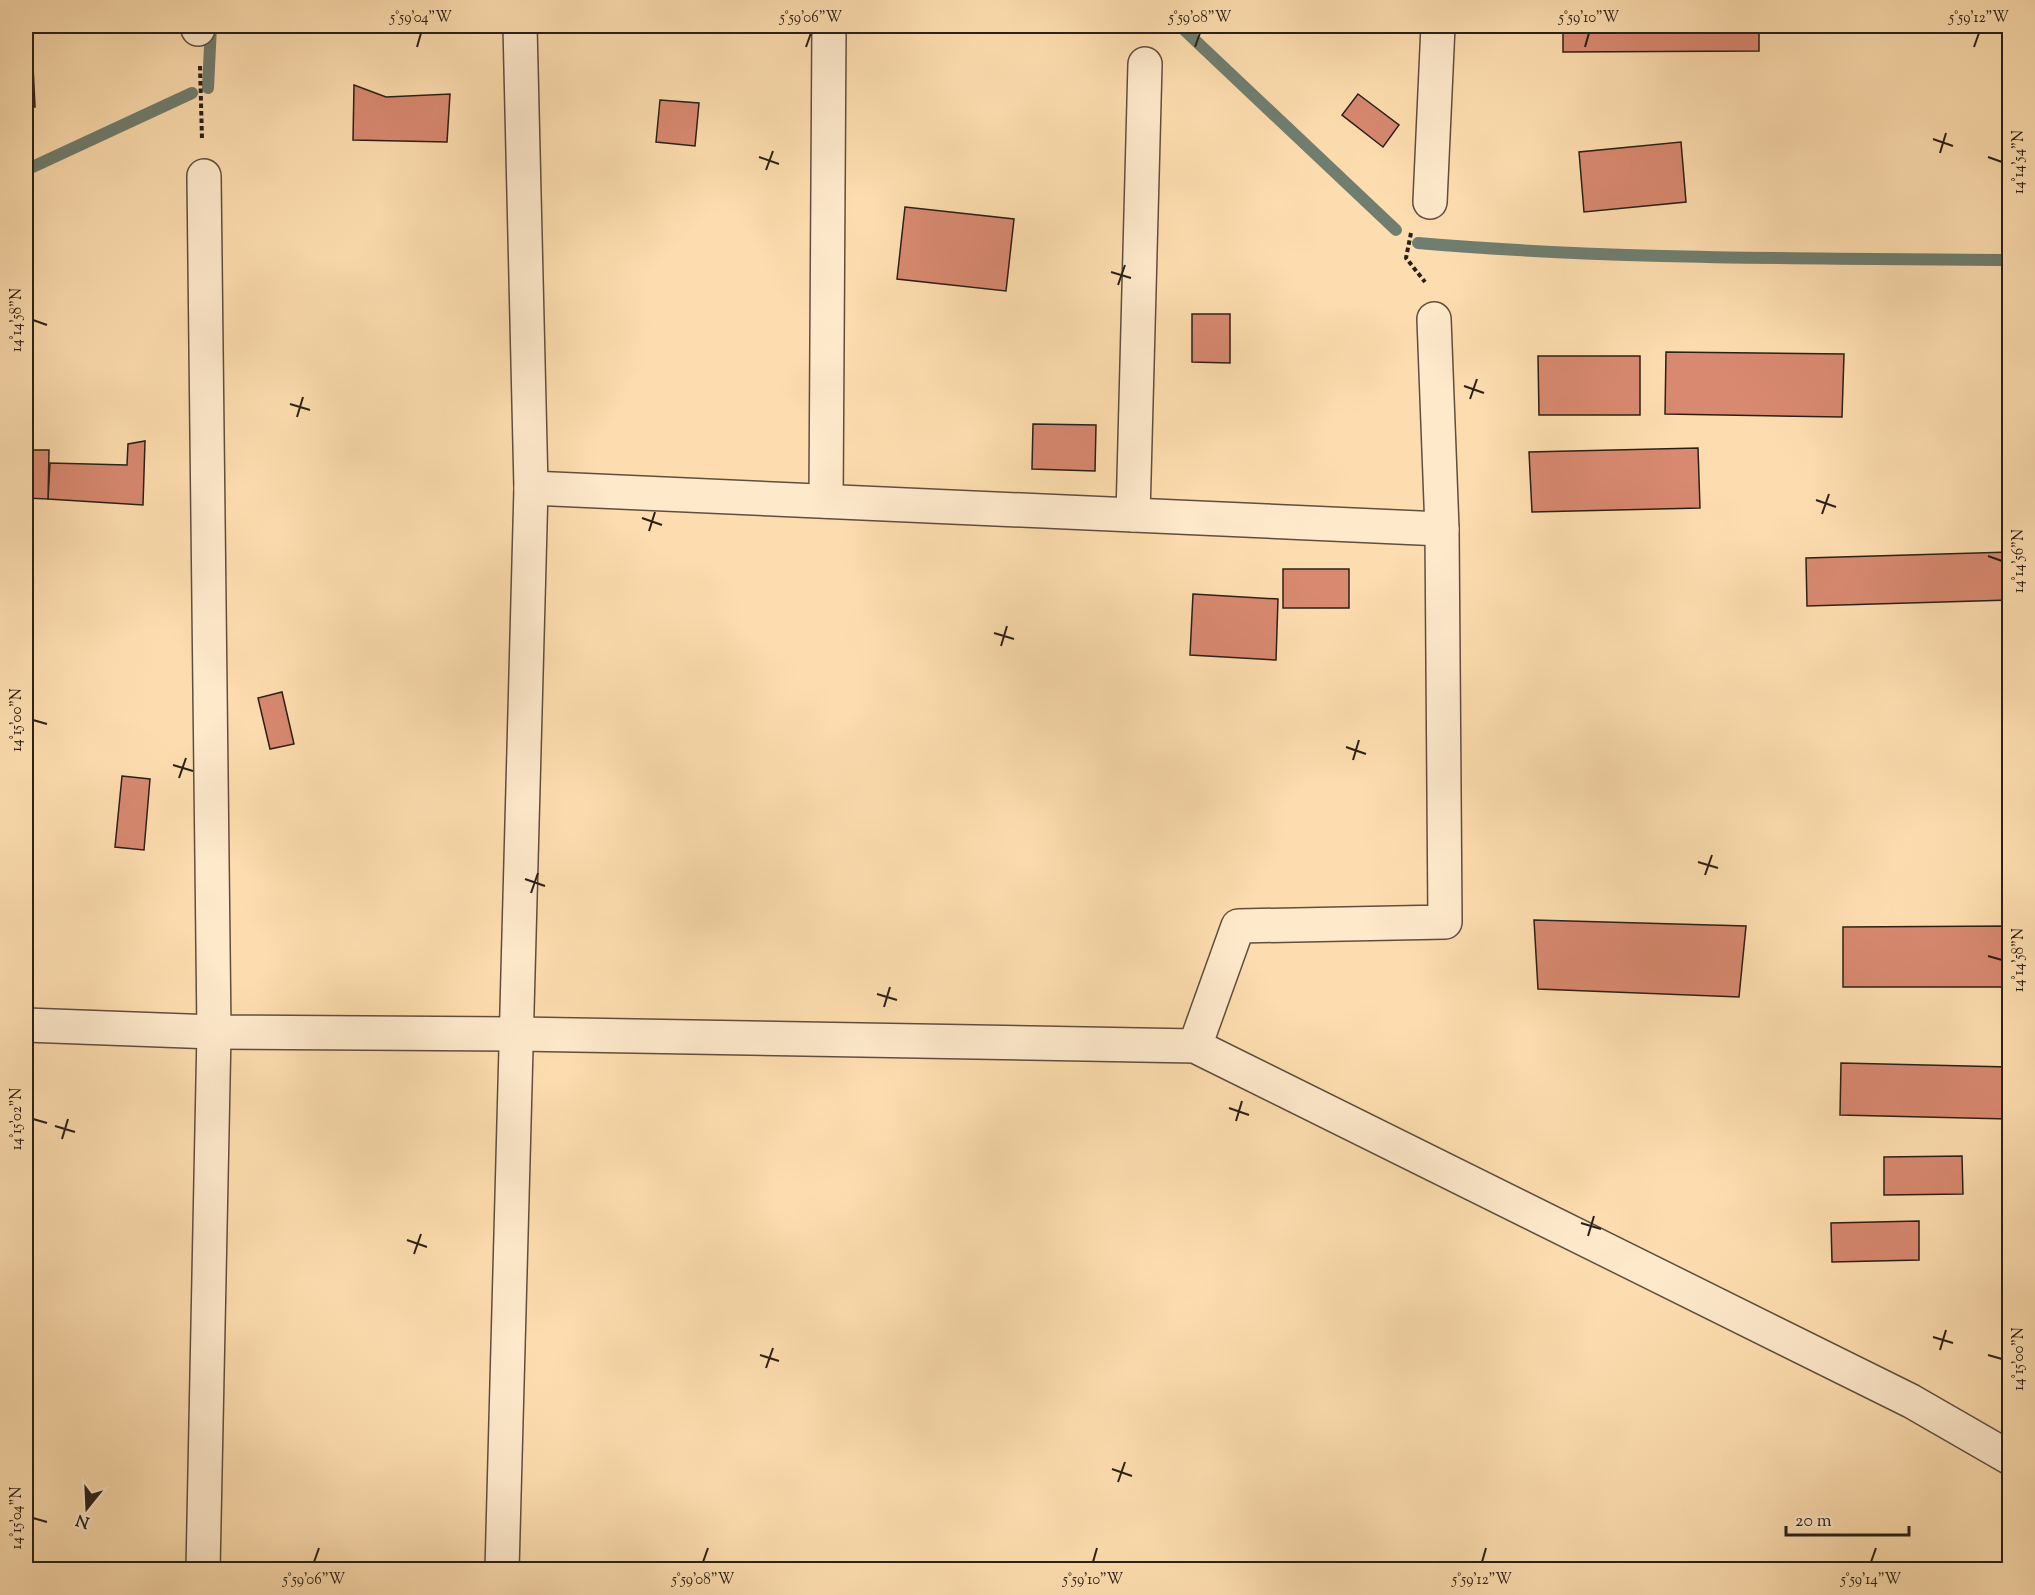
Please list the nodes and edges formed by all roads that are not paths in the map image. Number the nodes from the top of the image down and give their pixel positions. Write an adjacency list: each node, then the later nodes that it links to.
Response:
1 (520, 26): 8 (street)
2 (829, 26): 9 (street)
3 (1438, 26): 6 (street)
4 (1145, 64): 10 (street)
5 (204, 176): 13 (street)
6 (1430, 202)
7 (1434, 319): 11 (street)
8 (531, 488): 9 (street); 14 (street)
9 (826, 501): 10 (street)
10 (1133, 515): 11 (street)
11 (1442, 529): 15 (street)
12 (26, 1025): 13 (street)
13 (214, 1032): 14 (street); 17 (street)
14 (518, 1034): 15 (street); 18 (street)
15 (1195, 1046): 16 (street)
16 (2010, 1458)
17 (203, 1569)
18 (502, 1569)

